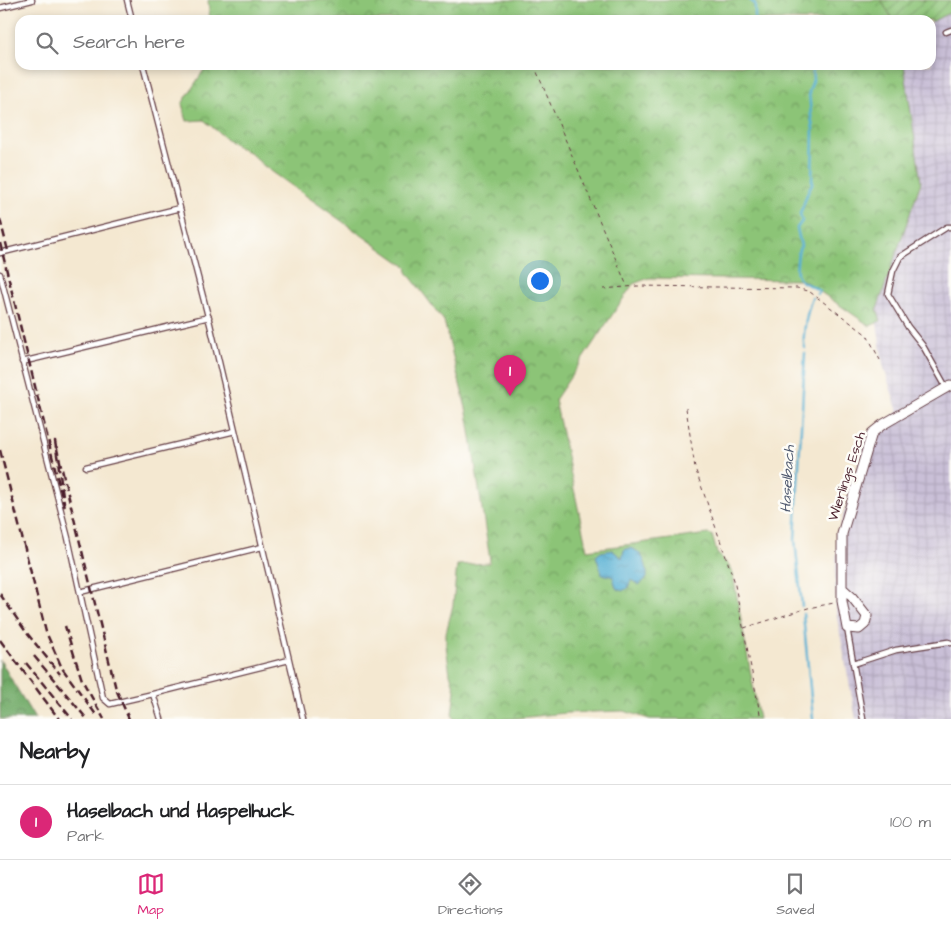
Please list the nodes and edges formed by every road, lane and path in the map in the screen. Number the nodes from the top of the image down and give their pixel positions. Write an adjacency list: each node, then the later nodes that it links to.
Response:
1 (32, 0): 3 (lane)
2 (127, 0): 4 (lane)
3 (0, 8)
4 (131, 15)
5 (144, 70): 7 (lane)
6 (536, 70): 11 (path)
7 (180, 208): 9 (lane); 13 (lane)
8 (951, 227): 16 (lane)
9 (0, 253)
10 (0, 274): 15 (lane)
11 (628, 286): 12 (path); 14 (path)
12 (603, 288)
13 (209, 317): 15 (lane); 18 (lane)
14 (880, 360)
15 (22, 362): 22 (lane)
16 (949, 386): 21 (street, Wierlings Esch)
17 (686, 408): 24 (path)
18 (235, 430): 19 (lane); 20 (lane)
19 (86, 467)
20 (262, 547): 22 (lane); 27 (lane)
21 (842, 588): 23 (street, Wierlings Esch); 25 (street)
22 (80, 592): 29 (lane)
23 (842, 601): 24 (path); 25 (street, Wierlings Esch)
24 (744, 628): 32 (path)
25 (848, 628): 28 (lane)
26 (951, 643): 28 (lane)
27 (289, 660): 29 (lane); 31 (lane)
28 (853, 664): 33 (lane)
29 (153, 694): 30 (lane)
30 (161, 719)
31 (303, 719)
32 (761, 719)
33 (863, 719)

